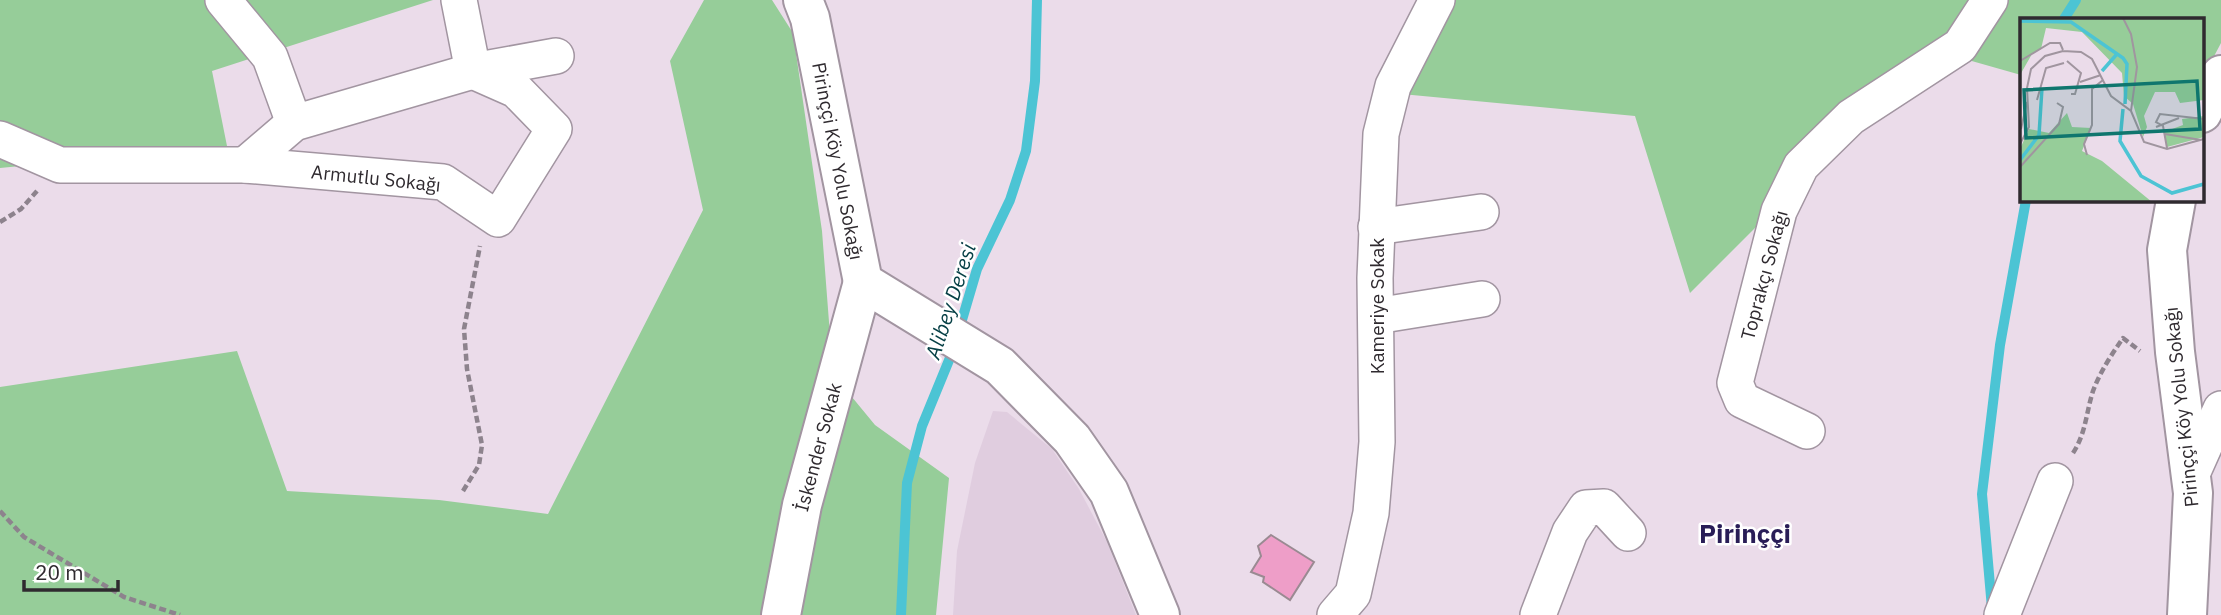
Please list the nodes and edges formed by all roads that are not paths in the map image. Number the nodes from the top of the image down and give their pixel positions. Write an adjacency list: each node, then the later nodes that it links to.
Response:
1 (223, 0): 10 (street)
2 (459, 0): 7 (street)
3 (803, 0): 16 (main road, Pirinççi Köy Yolu Sokağı)
4 (1437, 0): 15 (street, Kameriye Sokak)
5 (1990, 0): 20 (street, Toprakçı Sokağı)
6 (556, 56): 7 (street)
7 (473, 71): 10 (street); 12 (street, Armutlu Sokağı)
8 (2221, 75): 9 (main road)
9 (2204, 109)
10 (294, 122): 12 (street)
11 (0, 139): 12 (street, Armutlu Sokağı)
12 (245, 165)
13 (2176, 201): 21 (main road, Pirinççi Köy Yolu Sokağı)
14 (1481, 212): 15 (street)
15 (1376, 227): 18 (street, Kameriye Sokak)
16 (863, 282): 24 (main road, İskender Sokak); 25 (main road, Pirinççi Köy Yolu Sokağı)
17 (1482, 299): 18 (street)
18 (1376, 316): 26 (street, Kameriye Sokak)
19 (2221, 409): 21 (street)
20 (1807, 431)
21 (2191, 476): 29 (main road, Pirinççi Köy Yolu Sokağı)
22 (2055, 481): 28 (street)
23 (1628, 533): 27 (street)
24 (781, 615)
25 (1160, 615)
26 (1335, 615)
27 (1538, 615)
28 (2002, 615)
29 (2187, 615)

